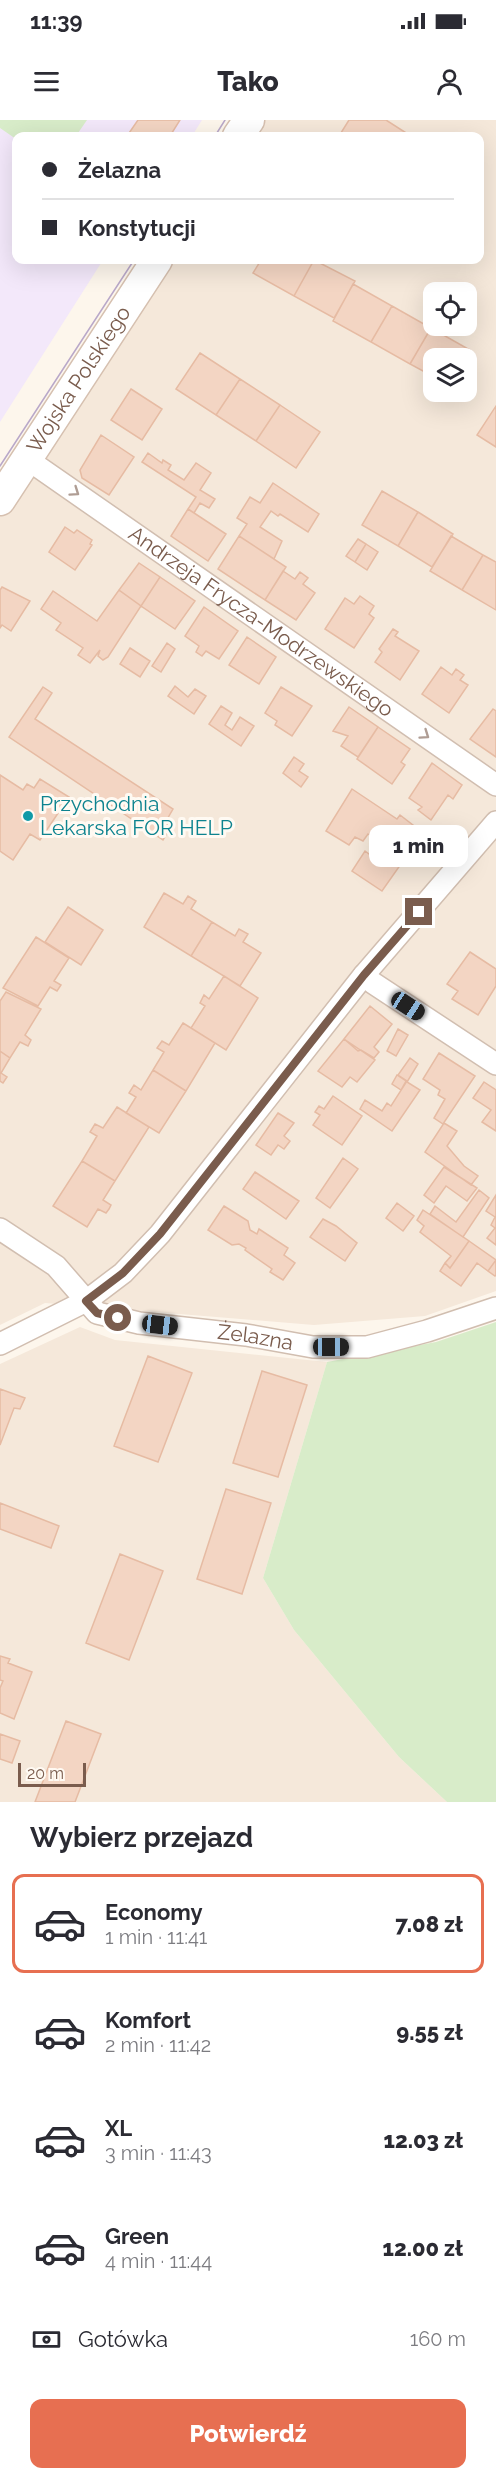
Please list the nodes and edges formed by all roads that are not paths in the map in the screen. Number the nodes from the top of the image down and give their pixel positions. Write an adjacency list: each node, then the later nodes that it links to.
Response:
1 (155, 264): 2 (main road, Wojska Polskiego)
2 (27, 459): 3 (main road, Wojska Polskiego); 4 (street, Andrzeja Frycza-Modrzewskiego, one-way to 4)
3 (0, 500)
4 (496, 785)
5 (496, 822): 6 (street)
6 (364, 975): 7 (street); 9 (street)
7 (496, 1064)
8 (0, 1229): 9 (street, Żelazna)
9 (86, 1301): 10 (street, Żelazna); 11 (street)
10 (496, 1308)
11 (0, 1344)

